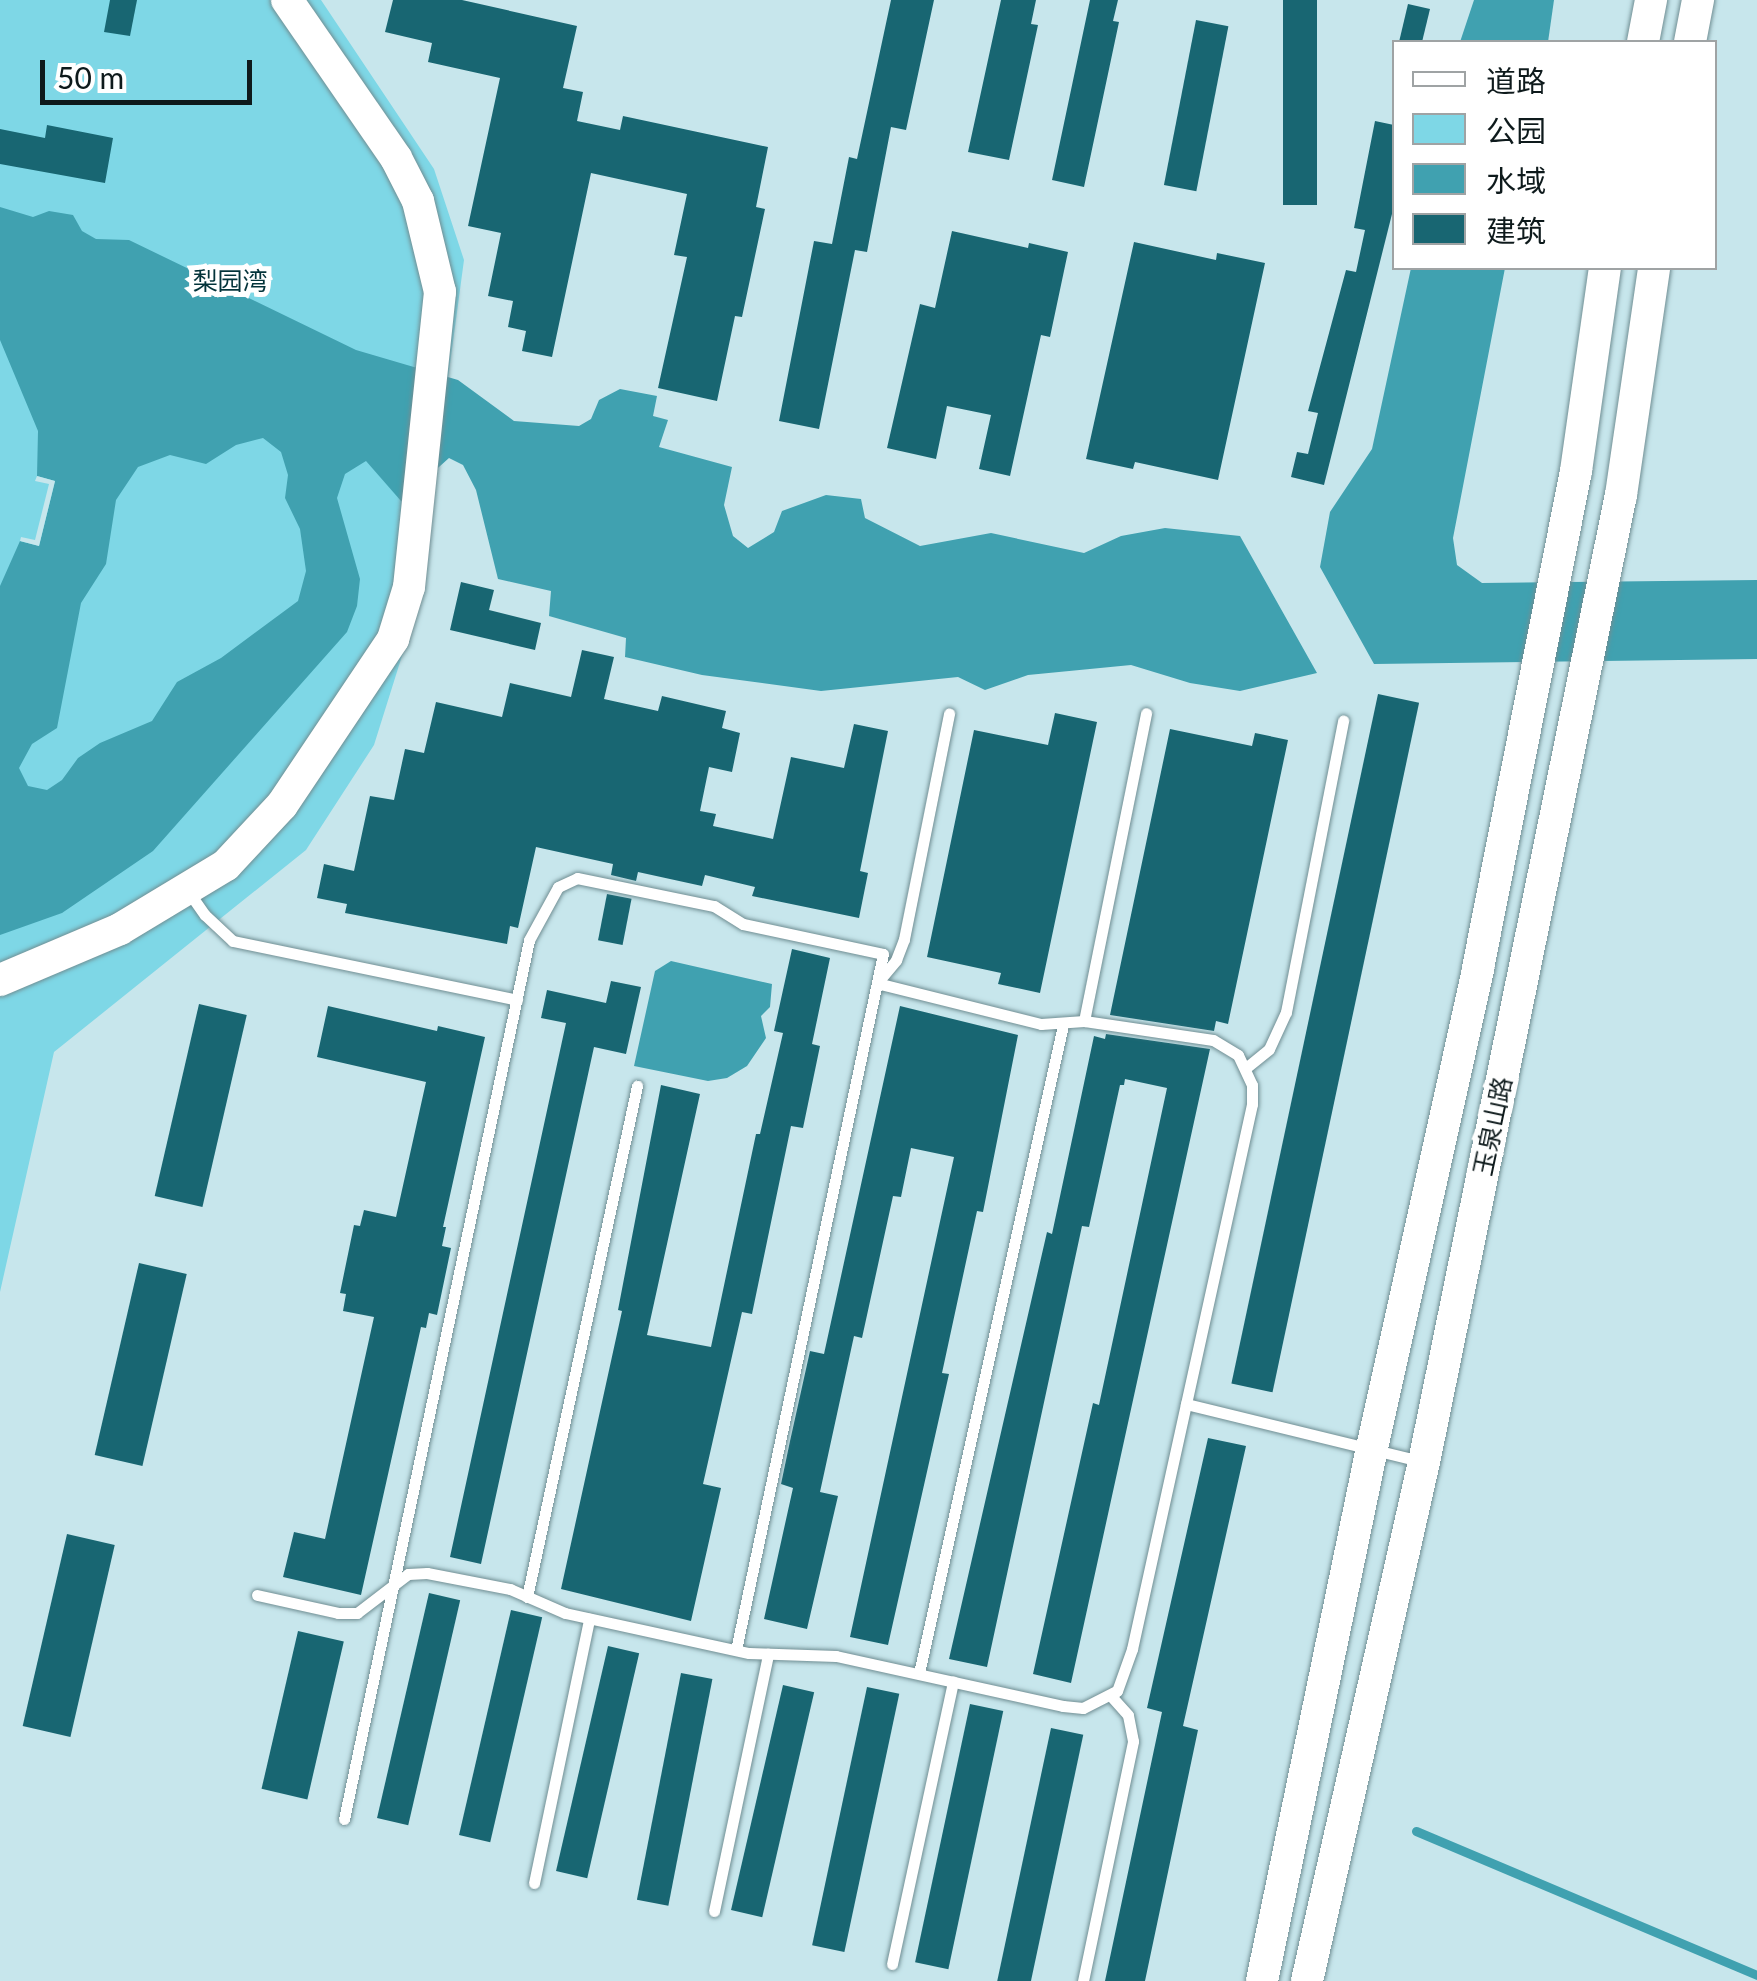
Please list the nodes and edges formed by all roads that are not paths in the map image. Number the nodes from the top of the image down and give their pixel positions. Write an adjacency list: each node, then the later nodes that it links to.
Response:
1 (287, 0): 11 (street)
2 (1651, 0): 4 (street)
3 (1698, 0): 5 (street)
4 (1643, 40)
5 (1690, 40)
6 (1605, 270): 20 (street, 玉泉山路)
7 (1654, 270): 21 (street, 玉泉山路)
8 (949, 713): 13 (lane)
9 (1146, 713): 15 (lane)
10 (1342, 720): 17 (lane)
11 (188, 891): 12 (street); 14 (lane)
12 (0, 980)
13 (877, 984): 14 (lane); 16 (lane); 26 (lane)
14 (517, 1000): 22 (lane)
15 (1084, 1021): 16 (lane); 17 (lane)
16 (1064, 1025): 28 (lane)
17 (1247, 1067): 19 (lane)
18 (637, 1086): 24 (lane)
19 (1186, 1404): 20 (lane); 30 (lane)
20 (1372, 1448): 21 (lane); 36 (street, 玉泉山路)
21 (1424, 1462): 37 (street, 玉泉山路)
22 (393, 1582): 23 (lane); 24 (lane); 31 (lane)
23 (257, 1595)
24 (527, 1598): 25 (lane)
25 (589, 1619): 26 (lane); 32 (lane)
26 (736, 1650): 27 (lane)
27 (768, 1654): 28 (lane); 33 (lane)
28 (920, 1673): 29 (lane)
29 (953, 1682): 30 (lane); 34 (lane)
30 (1110, 1695): 35 (lane)
31 (344, 1819)
32 (534, 1883)
33 (714, 1911)
34 (892, 1964)
35 (1083, 1981)
36 (1262, 1981)
37 (1307, 1981)

